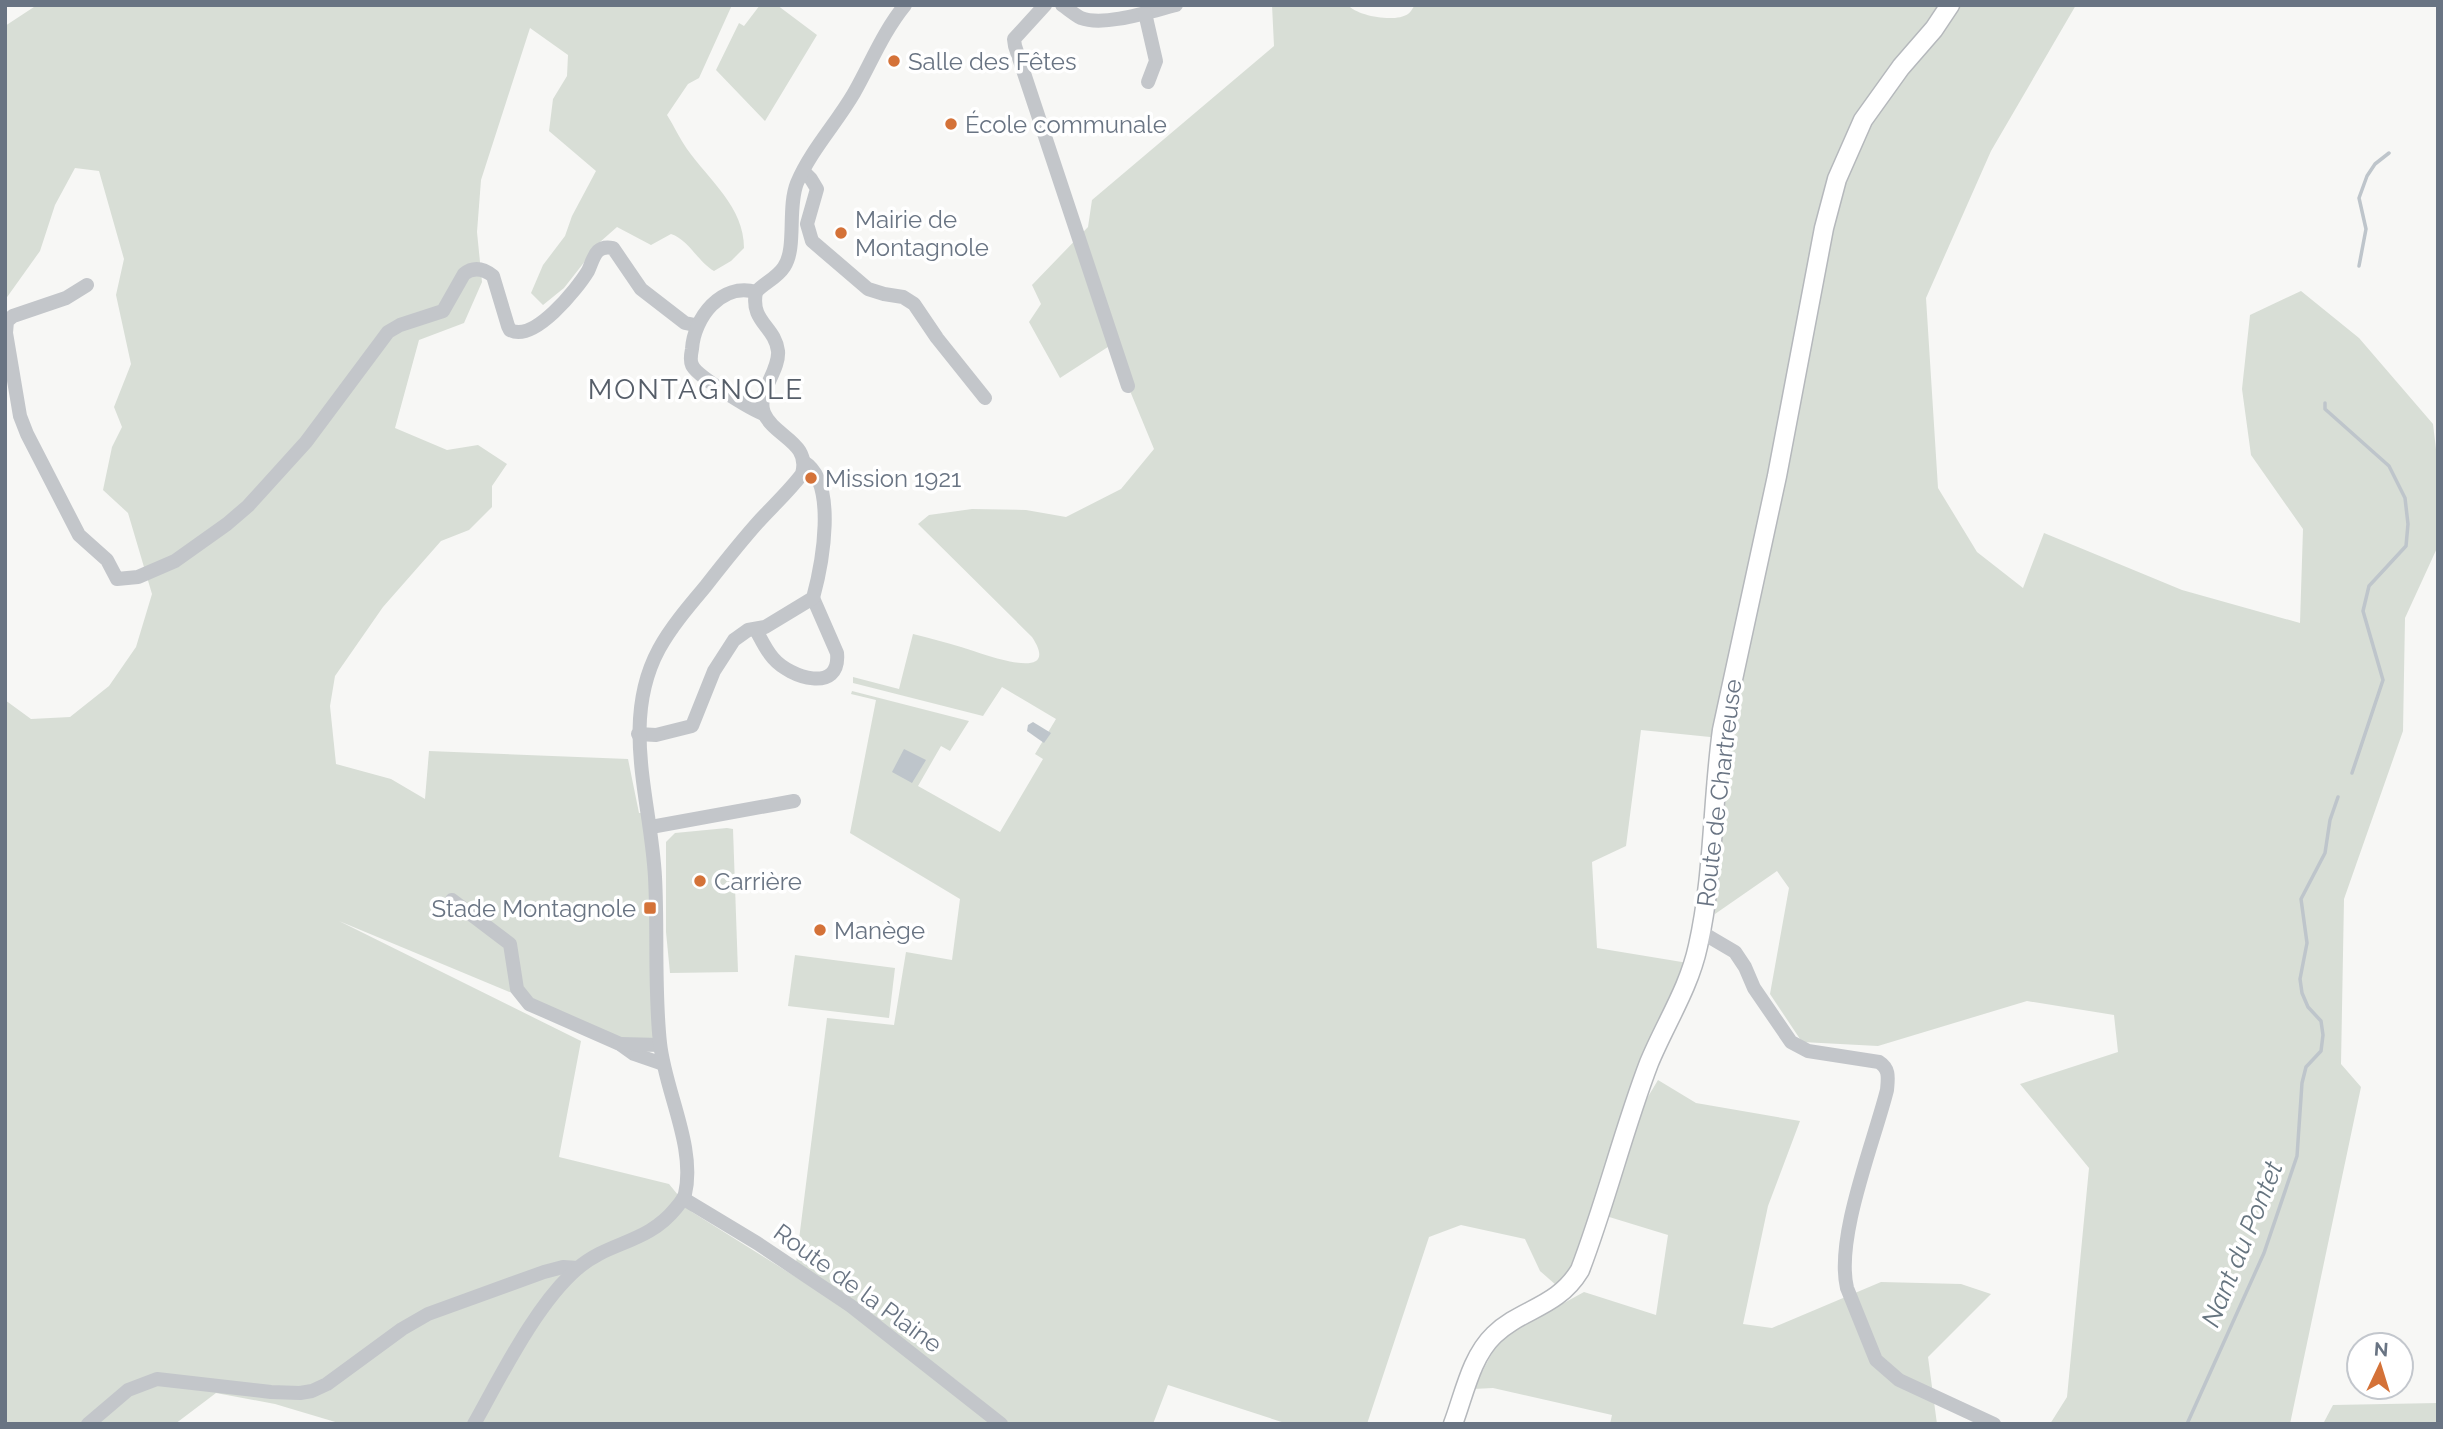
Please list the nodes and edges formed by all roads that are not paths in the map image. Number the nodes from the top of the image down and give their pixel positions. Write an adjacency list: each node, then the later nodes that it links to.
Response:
1 (905, 5): 8 (street)
2 (1045, 5): 12 (street)
3 (1062, 5): 6 (street)
4 (1176, 5): 6 (street)
5 (1950, 5): 22 (main road, Route de Chartreuse)
6 (1145, 13): 7 (street)
7 (1148, 82)
8 (803, 173): 10 (street); 13 (street)
9 (87, 285): 11 (street)
10 (756, 292): 11 (street); 14 (street)
11 (695, 326): 14 (street)
12 (1128, 386)
13 (985, 398)
14 (764, 414): 15 (street)
15 (804, 462): 16 (street); 18 (street)
16 (813, 598): 17 (street); 17 (street)
17 (756, 630): 18 (street)
18 (638, 734): 20 (street)
19 (794, 801): 20 (street)
20 (651, 827): 24 (street)
21 (452, 900): 23 (street)
22 (1701, 932): 31 (main road, Route de Chartreuse); 32 (street)
23 (620, 1044): 24 (street); 25 (street)
24 (660, 1045): 25 (street)
25 (663, 1063): 26 (street)
26 (684, 1199): 27 (street); 30 (street, Route de la Plaine)
27 (578, 1268): 28 (street); 29 (street)
28 (88, 1424)
29 (474, 1424)
30 (1000, 1424)
31 (1452, 1424)
32 (1994, 1424)

